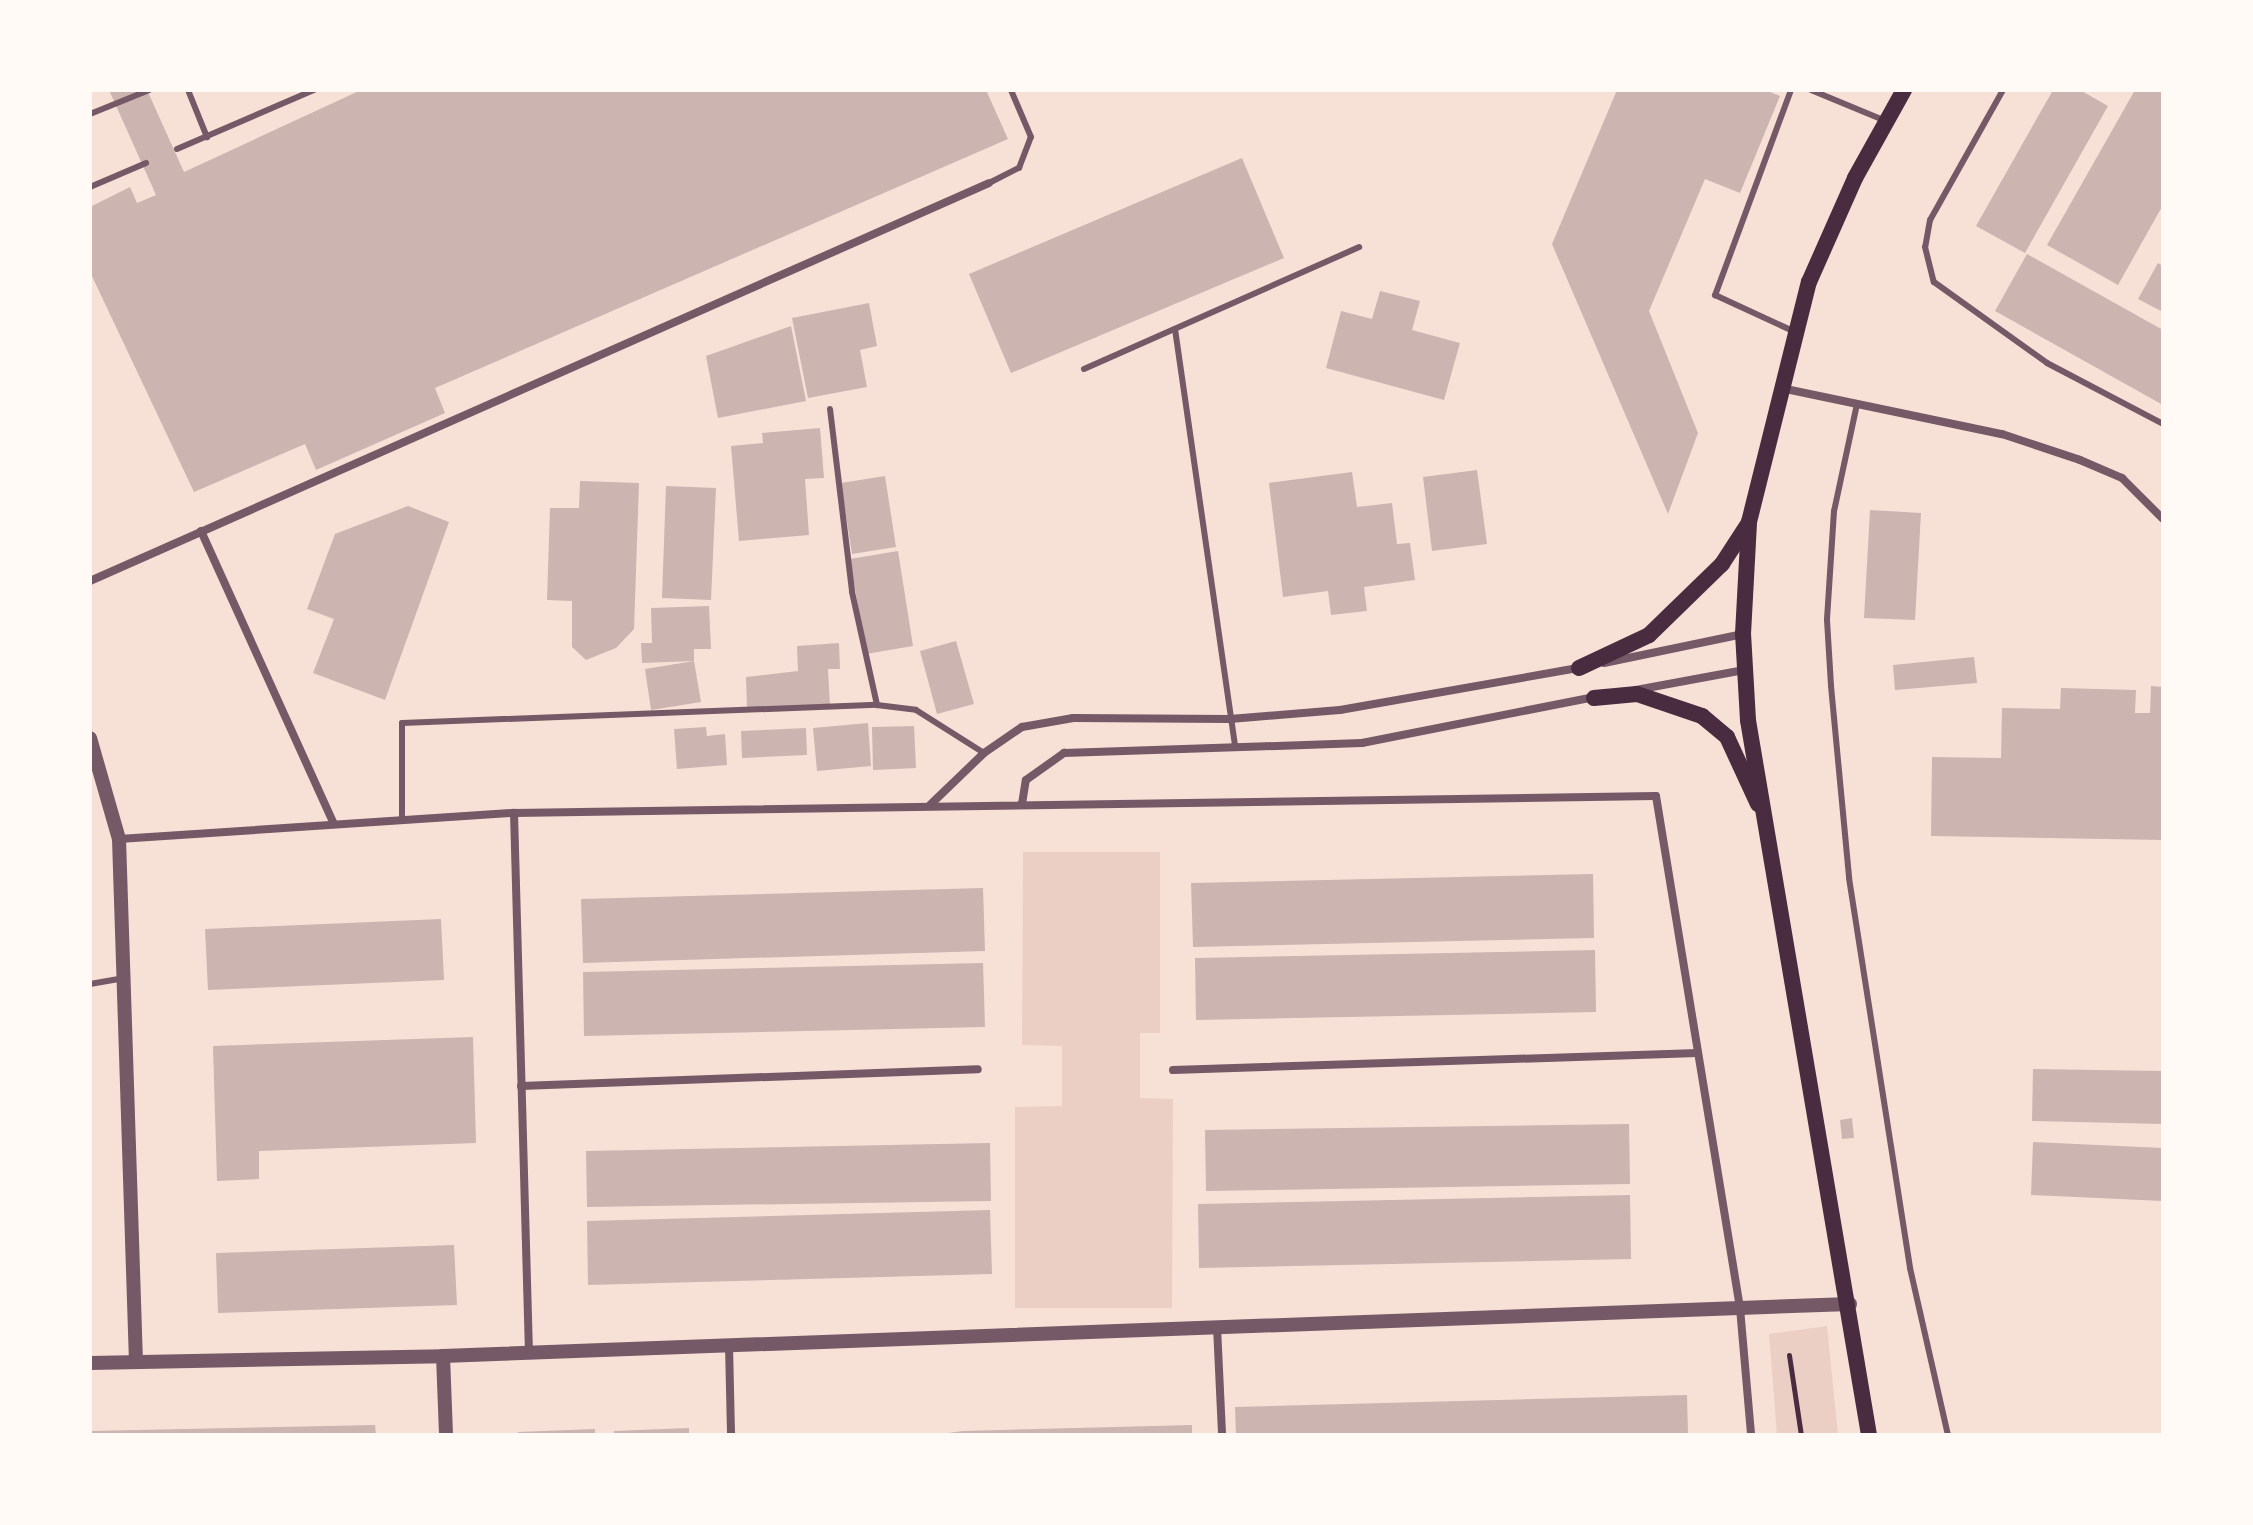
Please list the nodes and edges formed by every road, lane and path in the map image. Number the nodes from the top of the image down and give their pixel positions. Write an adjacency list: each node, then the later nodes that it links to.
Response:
1 (149, 90): 9 (lane)
2 (188, 90): 11 (lane)
3 (314, 90): 11 (lane)
4 (1011, 90): 14 (lane)
5 (1791, 90): 18 (lane)
6 (1811, 90): 10 (lane)
7 (1904, 90): 10 (main road)
8 (2003, 90): 23 (lane)
9 (90, 114)
10 (1886, 121): 18 (main road)
11 (207, 137): 12 (lane)
12 (177, 149)
13 (146, 163): 15 (lane)
14 (989, 183): 26 (street)
15 (90, 187)
16 (1359, 247): 17 (lane)
17 (1175, 329): 19 (lane); 33 (lane)
18 (1795, 332): 20 (main road)
19 (1084, 369)
20 (1779, 388): 21 (street); 25 (main road)
21 (1857, 404): 24 (street); 65 (lane)
22 (830, 409): 32 (lane)
23 (2163, 424)
24 (2162, 514)
25 (1749, 522): 28 (main road); 29 (main road)
26 (201, 531): 27 (street); 41 (street)
27 (90, 581)
28 (1743, 634): 29 (street); 30 (main road)
29 (1579, 668): 33 (street)
30 (1744, 670): 31 (street); 42 (main road)
31 (1594, 698): 35 (street); 42 (main road)
32 (877, 705): 36 (lane); 40 (lane)
33 (1230, 719): 35 (lane); 36 (street)
34 (90, 738): 43 (street)
35 (1235, 747): 37 (street)
36 (984, 753): 38 (street)
37 (1022, 804): 38 (street); 46 (street)
38 (930, 805): 39 (street)
39 (514, 813): 40 (street); 49 (street)
40 (402, 817): 41 (street)
41 (333, 822): 43 (street)
42 (1769, 827): 50 (main road)
43 (119, 839): 44 (street)
44 (127, 977): 45 (lane); 57 (street)
45 (90, 984)
46 (1698, 1053): 48 (street); 51 (street)
47 (978, 1069): 49 (street)
48 (1173, 1070)
49 (521, 1086): 54 (street)
50 (1850, 1304): 51 (street); 64 (main road)
51 (1740, 1308): 52 (street); 62 (street)
52 (1217, 1327): 53 (street); 61 (street)
53 (729, 1345): 54 (street); 60 (street)
54 (529, 1352): 56 (street)
55 (1789, 1355): 63 (path)
56 (443, 1356): 57 (street); 59 (street)
57 (136, 1362): 58 (street)
58 (90, 1363)
59 (446, 1435)
60 (731, 1435)
61 (1222, 1435)
62 (1751, 1435)
63 (1801, 1435)
64 (1869, 1435)
65 (1948, 1435)

